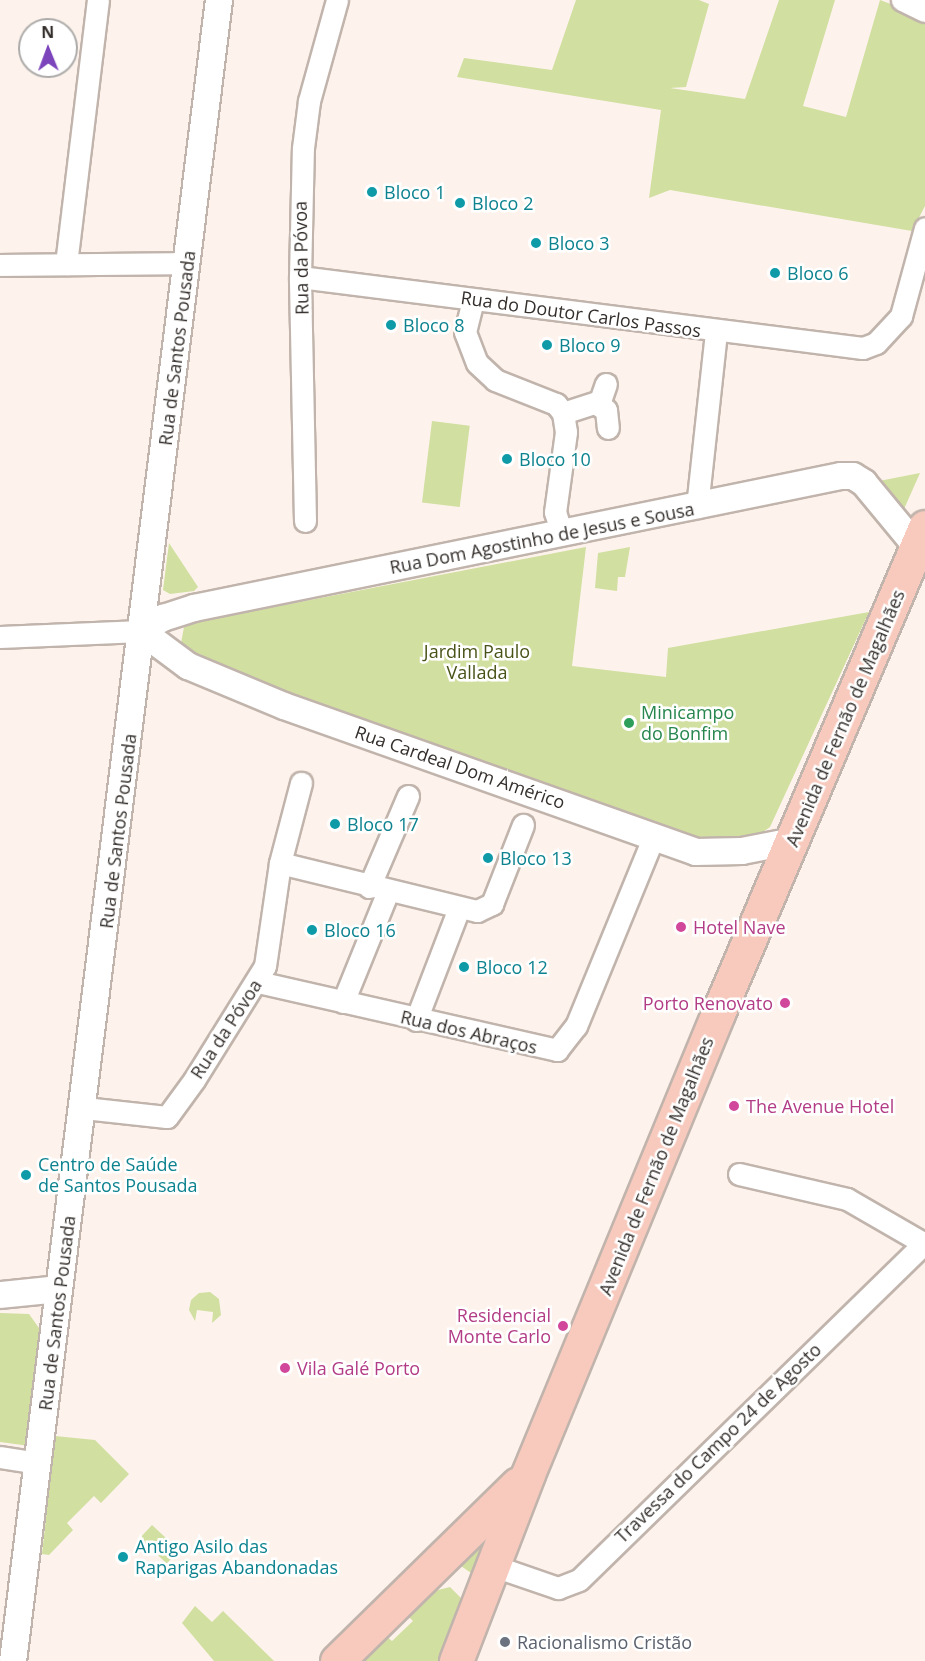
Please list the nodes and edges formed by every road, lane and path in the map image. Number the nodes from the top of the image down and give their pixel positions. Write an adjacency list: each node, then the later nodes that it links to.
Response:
1 (98, 0): 8 (street)
2 (219, 0): 7 (street, Rua de Santos Pousada)
3 (337, 0): 10 (street, Rua da Póvoa)
4 (902, 0): 5 (street)
5 (925, 11)
6 (923, 234): 12 (street, Rua do Doutor Carlos Passos)
7 (188, 263): 8 (street); 21 (street, Rua de Santos Pousada)
8 (66, 264): 9 (street)
9 (0, 265)
10 (300, 277): 11 (street, Rua do Doutor Carlos Passos); 18 (street, Rua da Póvoa)
11 (473, 300): 12 (street, Rua do Doutor Carlos Passos); 15 (street)
12 (716, 332): 17 (street)
13 (606, 384): 14 (street)
14 (595, 403): 15 (street); 16 (street)
15 (563, 413): 19 (street)
16 (608, 428)
17 (697, 507): 19 (street, Rua Dom Agostinho de Jesus e Sousa); 20 (street, Rua Dom Agostinho de Jesus e Sousa)
18 (305, 520)
19 (562, 534): 21 (street, Rua Dom Agostinho de Jesus e Sousa)
20 (921, 537): 27 (main road, Avenida de Fernão de Magalhães)
21 (141, 631): 22 (street); 26 (street, Rua Cardeal Dom Américo); 34 (street, Rua de Santos Pousada)
22 (0, 637)
23 (301, 783): 28 (street, Rua da Póvoa)
24 (408, 796): 29 (street)
25 (523, 825): 30 (street)
26 (654, 836): 27 (street, Rua Cardeal Dom Américo); 33 (street, Rua dos Abraços)
27 (793, 842): 41 (main road, Avenida de Fernão de Magalhães)
28 (280, 864): 29 (street); 31 (street, Rua da Póvoa)
29 (379, 889): 30 (street); 32 (street)
30 (459, 908): 33 (street)
31 (258, 982): 32 (street, Rua dos Abraços); 34 (street, Rua da Póvoa)
32 (343, 1002): 33 (street, Rua dos Abraços)
33 (416, 1020)
34 (84, 1108): 37 (street, Rua de Santos Pousada)
35 (738, 1174): 36 (street)
36 (924, 1244): 42 (street, Travessa do Campo 24 de Agosto)
37 (59, 1289): 38 (street); 40 (street, Rua de Santos Pousada)
38 (0, 1295)
39 (0, 1457): 40 (street)
40 (37, 1463): 45 (street, Rua de Santos Pousada)
41 (528, 1474): 42 (main road, Avenida de Fernão de Magalhães); 43 (main road, Avenida de Fernão de Magalhães)
42 (494, 1566): 44 (main road, Avenida de Fernão de Magalhães)
43 (438, 1567): 44 (main road); 46 (main road, Avenida de Fernão de Magalhães)
44 (481, 1597): 47 (main road, Avenida de Fernão de Magalhães)
45 (13, 1661)
46 (337, 1661)
47 (456, 1661)

